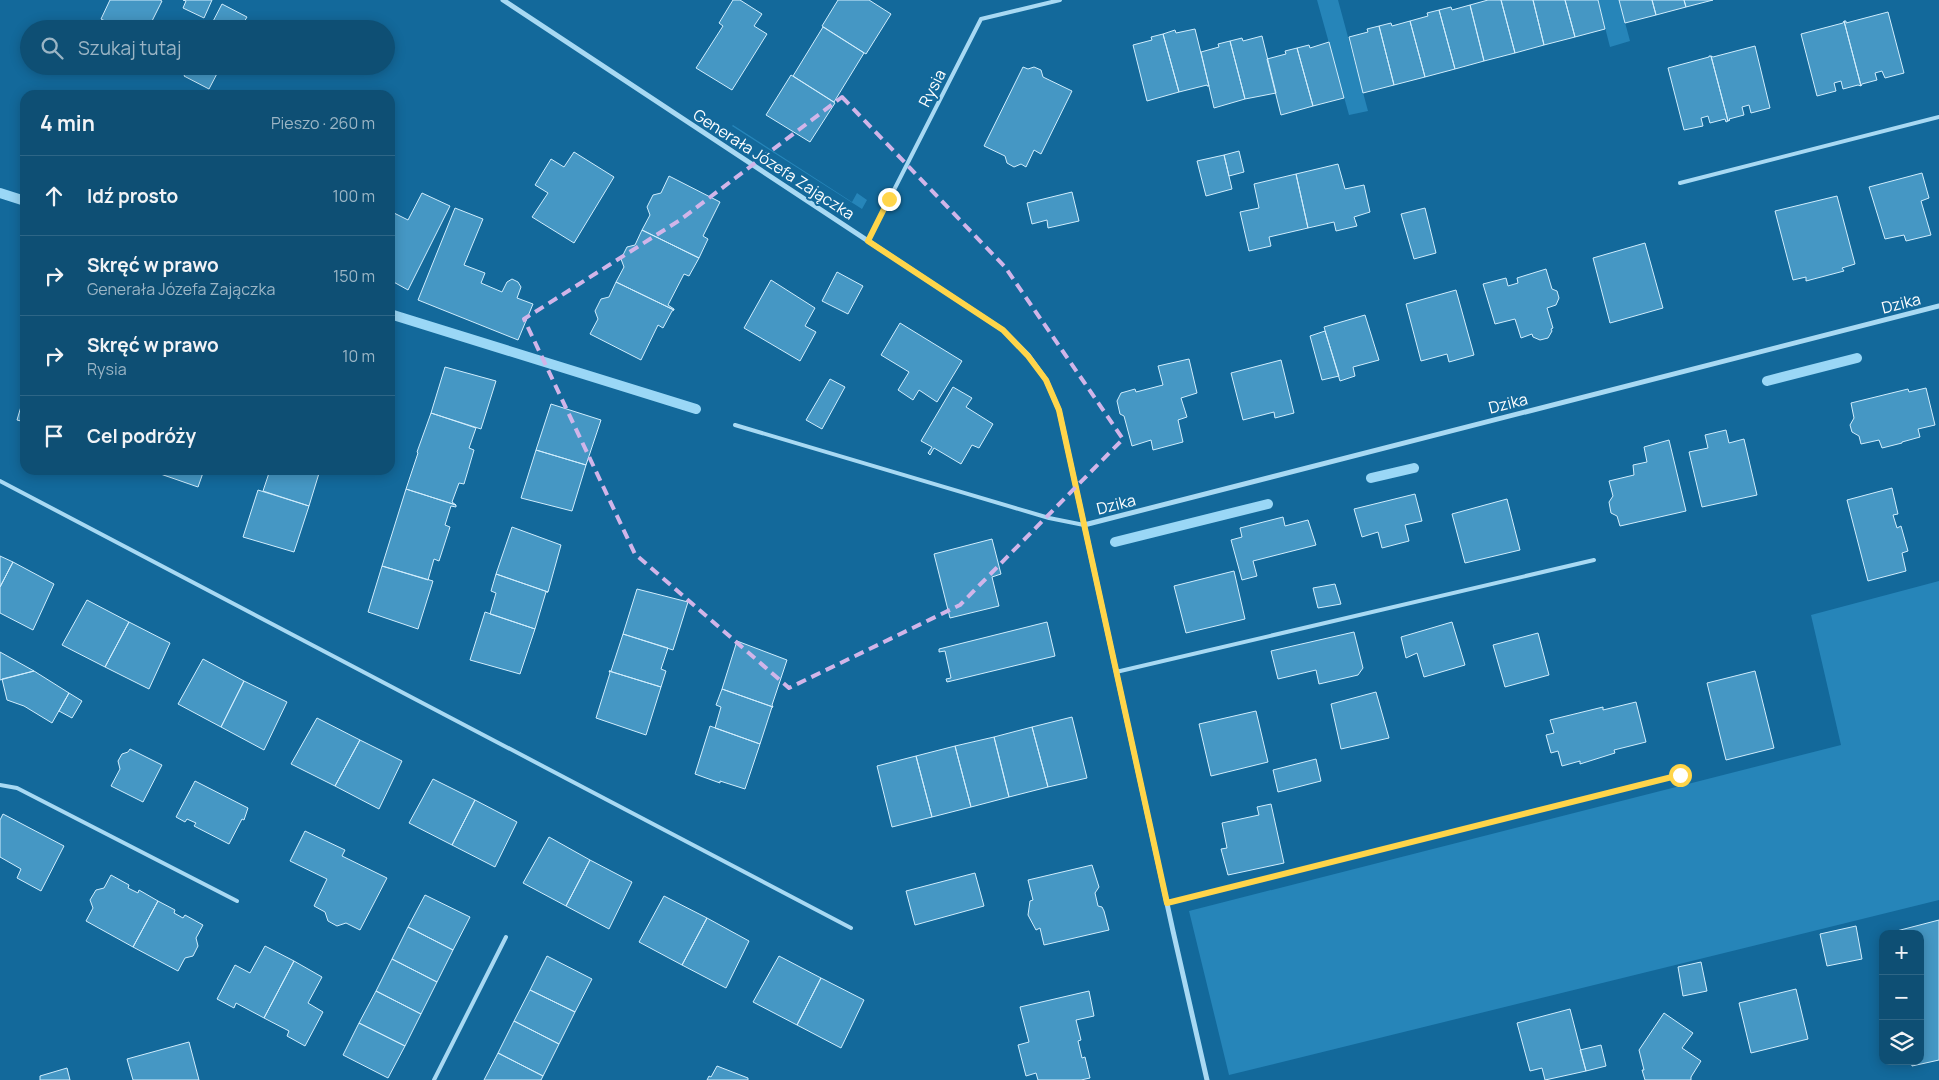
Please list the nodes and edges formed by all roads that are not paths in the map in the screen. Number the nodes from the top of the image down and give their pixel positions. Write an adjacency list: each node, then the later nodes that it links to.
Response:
1 (502, 0): 5 (street, Generała Józefa Zajączka)
2 (1060, 0): 5 (lane, Rysia)
3 (1939, 116): 4 (lane)
4 (1680, 183)
5 (868, 241): 9 (street, Generała Józefa Zajączka)
6 (1939, 306): 9 (street, Dzika)
7 (735, 425): 9 (lane)
8 (0, 481): 16 (lane)
9 (1084, 525): 11 (street, Generała Józefa Zajączka)
10 (1594, 560): 11 (lane)
11 (1116, 672): 15 (street, Generała Józefa Zajączka)
12 (1680, 775): 15 (lane)
13 (0, 785): 14 (lane)
14 (237, 901)
15 (1167, 903): 19 (street, Generała Józefa Zajączka)
16 (851, 928)
17 (506, 937): 18 (lane)
18 (434, 1080)
19 (1207, 1080)

